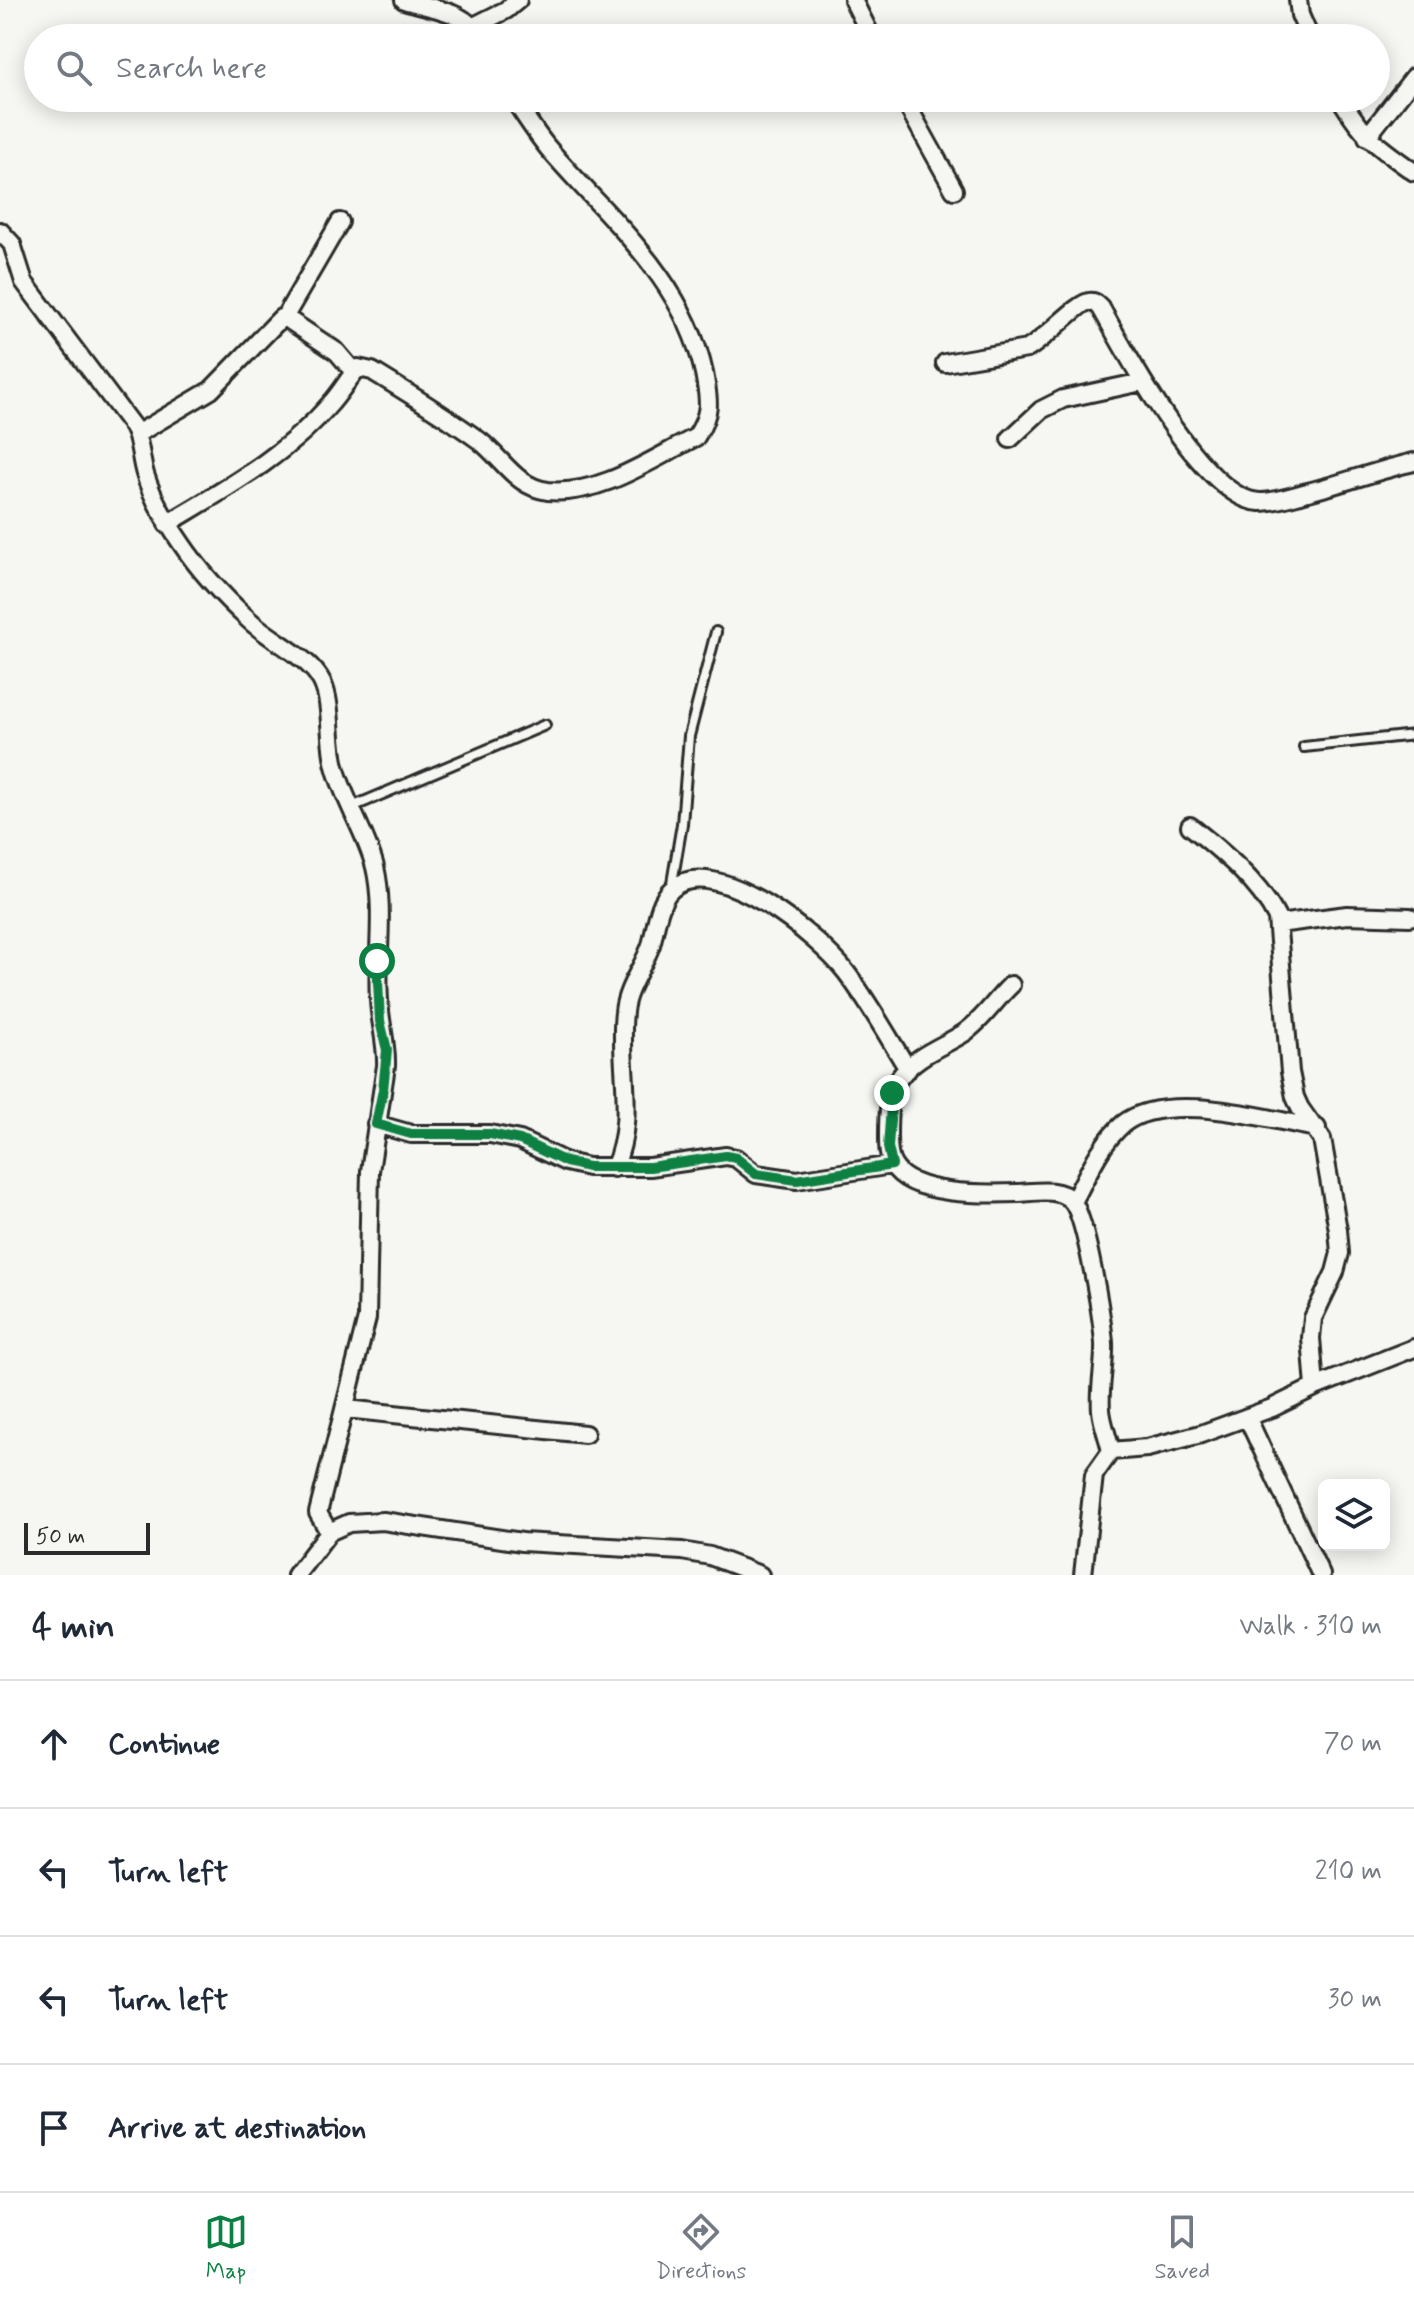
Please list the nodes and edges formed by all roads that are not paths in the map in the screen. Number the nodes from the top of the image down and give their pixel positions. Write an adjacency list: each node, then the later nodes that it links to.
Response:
1 (404, 0): 5 (street)
2 (518, 0): 7 (street)
3 (853, 0): 8 (street)
4 (1298, 0): 9 (street)
5 (422, 3): 6 (street)
6 (469, 24)
7 (488, 24)
8 (865, 24)
9 (1304, 24)
10 (1414, 77): 11 (street)
11 (1390, 108)
12 (523, 112): 23 (street)
13 (911, 112): 18 (street)
14 (1350, 112): 16 (street)
15 (1387, 112): 16 (street)
16 (1367, 137): 17 (street)
17 (1414, 172)
18 (954, 190)
19 (340, 222): 21 (street)
20 (0, 231): 25 (street)
21 (284, 318): 23 (street); 25 (street)
22 (945, 363): 24 (street)
23 (354, 372): 28 (street)
24 (1142, 382): 26 (street); 27 (street)
25 (137, 434): 28 (street)
26 (1010, 439)
27 (1414, 462)
28 (167, 524): 33 (street)
29 (716, 632): 35 (lane)
30 (545, 725): 33 (lane)
31 (1414, 735): 32 (lane)
32 (1304, 747)
33 (352, 807): 40 (street)
34 (1190, 826): 37 (street)
35 (671, 889): 39 (street); 43 (street)
36 (1410, 917): 37 (street)
37 (1278, 924): 41 (street)
38 (1011, 985): 39 (street)
39 (908, 1069): 42 (street)
40 (376, 1124): 43 (street); 47 (street)
41 (1317, 1128): 44 (street); 46 (street)
42 (892, 1165): 43 (street); 44 (street)
43 (614, 1168)
44 (1073, 1202): 50 (street)
45 (1414, 1348): 46 (street)
46 (1315, 1387): 48 (street)
47 (346, 1409): 49 (street); 51 (street)
48 (1247, 1417): 50 (street); 55 (street)
49 (585, 1434)
50 (1111, 1451): 54 (street)
51 (329, 1532): 52 (street); 53 (street)
52 (296, 1575)
53 (760, 1575)
54 (1083, 1575)
55 (1321, 1575)

